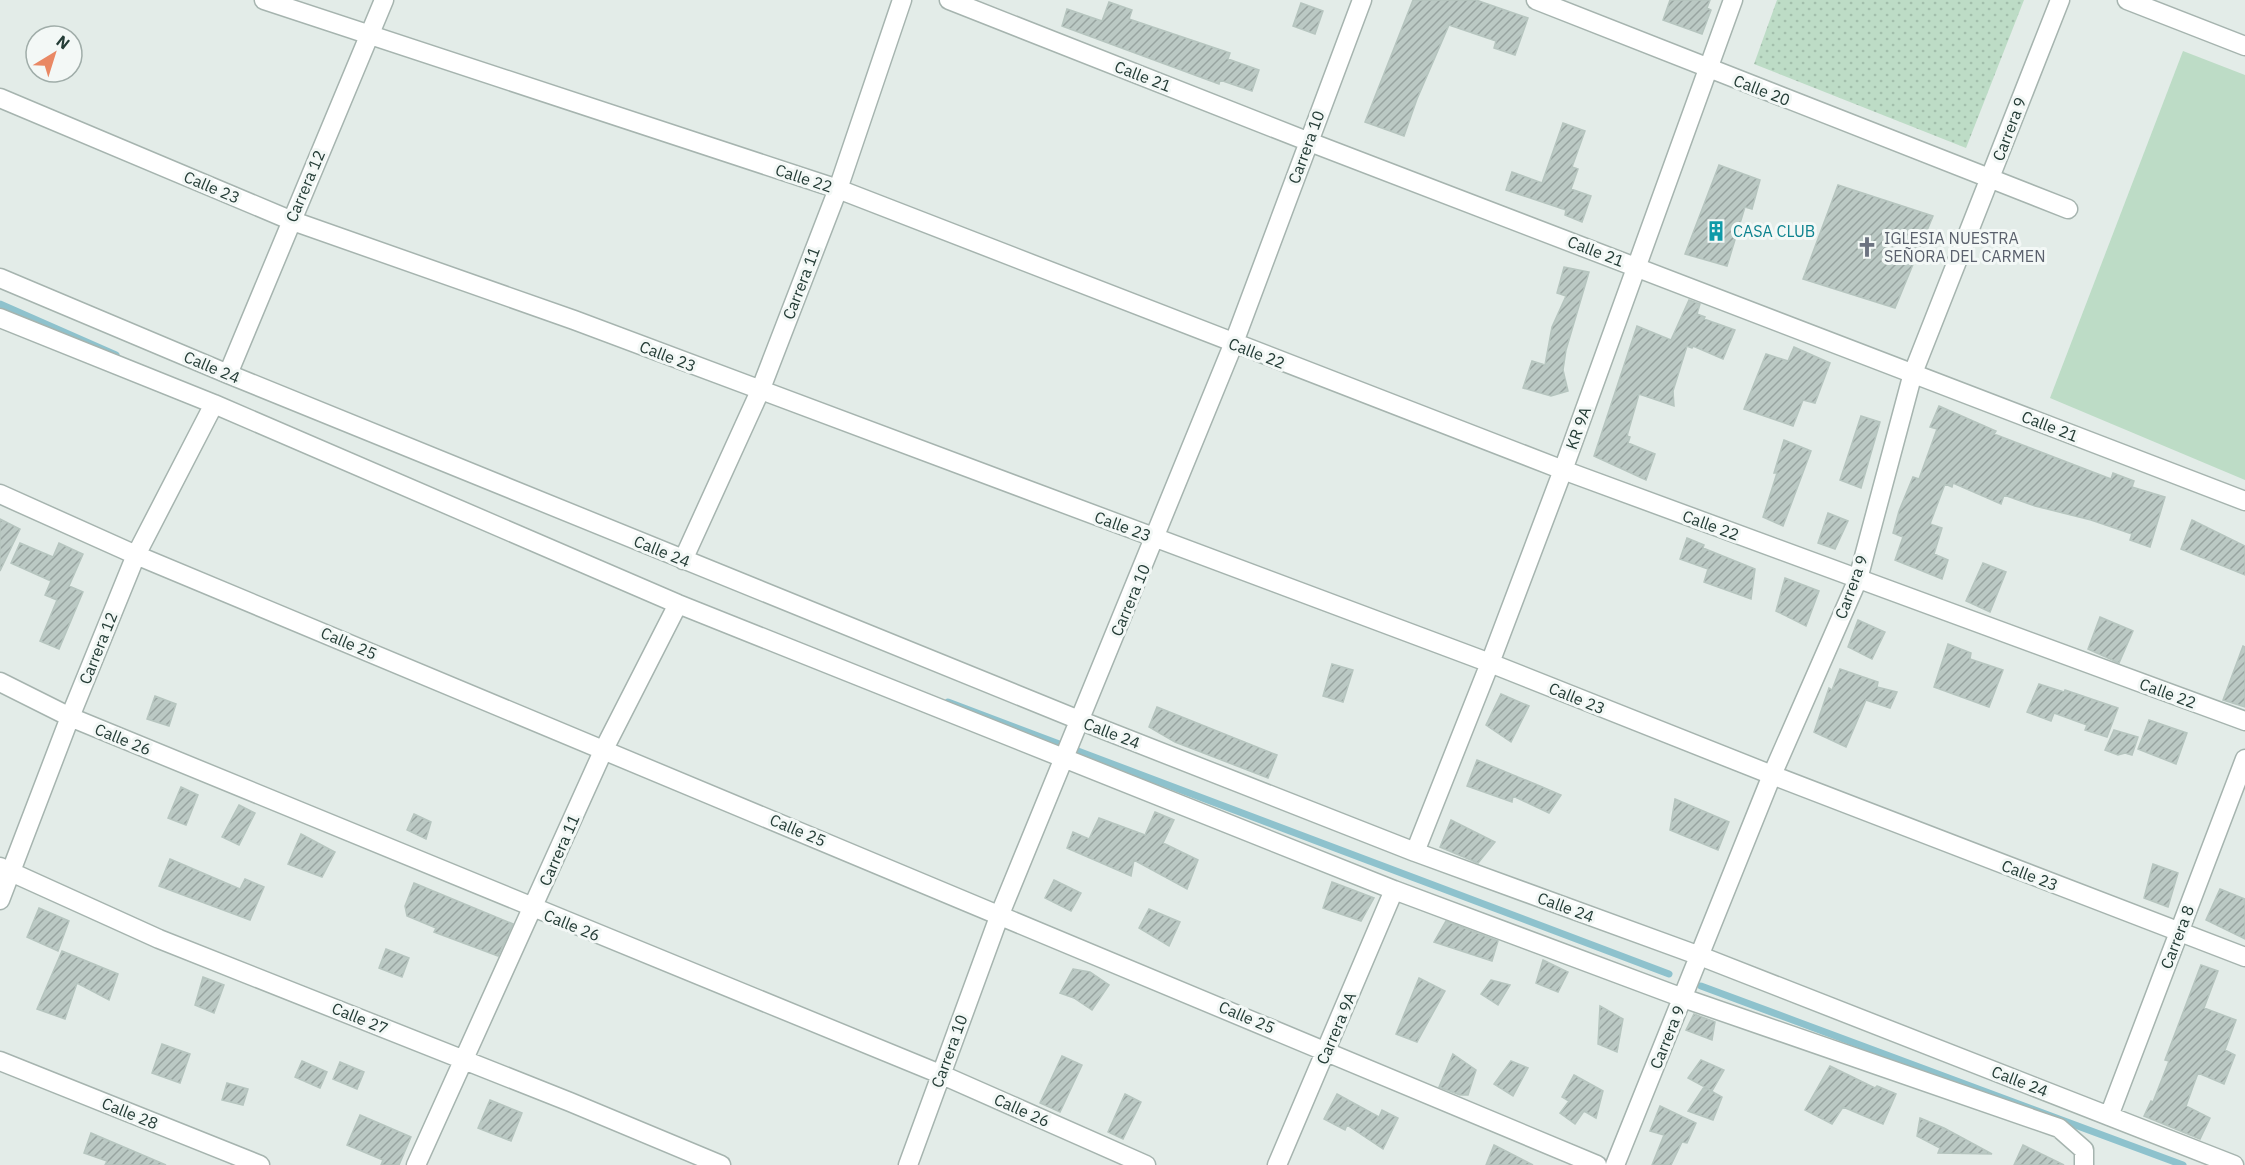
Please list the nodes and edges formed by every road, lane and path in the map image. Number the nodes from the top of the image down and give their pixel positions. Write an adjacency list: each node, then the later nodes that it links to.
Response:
1 (264, 0): 10 (street, Calle 22)
2 (384, 0): 10 (street, Carrera 12)
3 (902, 0): 16 (street, Carrera 11)
4 (948, 0): 14 (street, Calle 21)
5 (1362, 0): 14 (street, Carrera 10)
6 (1536, 0): 12 (street, Calle 20)
7 (1733, 0): 12 (street, KR 9A)
8 (2060, 0): 15 (street, Carrera 9)
9 (2127, 0): 11 (street)
10 (370, 34): 16 (street, Calle 22); 18 (street, Carrera 12)
11 (2245, 46)
12 (1707, 69): 15 (street, Calle 20); 19 (street, KR 9A)
13 (0, 98): 18 (street, Calle 23)
14 (1307, 141): 19 (street, Calle 21); 22 (street, Carrera 10)
15 (1990, 177): 17 (street, Calle 20); 23 (street, Carrera 9)
16 (838, 189): 22 (street, Calle 22); 25 (street, Carrera 11)
17 (2068, 209)
18 (290, 220): 24 (street, Carrera 12); 25 (street, Calle 23)
19 (1638, 267): 23 (street, Calle 21); 27 (street, KR 9A)
20 (0, 278): 24 (street, Calle 24)
21 (0, 318): 26 (street, Calle 24)
22 (1233, 345): 27 (street, Calle 22); 30 (street, Carrera 10)
23 (1913, 373): 29 (street, Calle 21); 33 (street, Carrera 9)
24 (228, 374): 32 (street, Calle 24)
25 (760, 391): 30 (street, Calle 23); 32 (street, Carrera 11)
26 (214, 404): 31 (street, Carrera 12); 34 (street, Calle 24)
27 (1563, 470): 33 (street, Calle 22); 35 (street, KR 9A)
28 (0, 494): 31 (street, Calle 25)
29 (2245, 501)
30 (1155, 538): 35 (street, Calle 23); 39 (street, Carrera 10)
31 (136, 555): 37 (street, Carrera 12); 40 (street, Calle 25)
32 (683, 560): 39 (street, Calle 24)
33 (1857, 579): 38 (street, Calle 22); 43 (street, Carrera 9)
34 (678, 603): 40 (street, Carrera 11); 41 (street, Calle 24)
35 (1490, 663): 43 (street, Calle 23); 44 (street, KR 9A)
36 (0, 682): 37 (street, Calle 26)
37 (70, 717): 45 (street, Carrera 12); 48 (street, Calle 26)
38 (2245, 721)
39 (1078, 723): 41 (street, Carrera 10); 44 (street, Calle 24)
40 (604, 749): 48 (street, Carrera 11); 49 (street, Calle 25)
41 (1064, 755): 46 (street, Calle 24); 49 (street, Carrera 10)
42 (2245, 759): 50 (street, Carrera 8)
43 (1772, 775): 50 (street, Calle 23); 51 (street, Carrera 9)
44 (1415, 852): 51 (street, Calle 24)
45 (5, 869): 47 (street, Carrera 12); 55 (street, Calle 27)
46 (1394, 890): 53 (street, Calle 24); 54 (street, Carrera 9A)
47 (0, 900)
48 (533, 909): 55 (street, Carrera 11); 57 (street, Calle 26)
49 (1000, 914): 54 (street, Calle 25); 57 (street, Carrera 10)
50 (2179, 933): 52 (street, Calle 23); 58 (street, Carrera 8)
51 (1700, 956): 53 (street, Carrera 9); 58 (street, Calle 24)
52 (2245, 957)
53 (1683, 998): 59 (street, Calle 24); 67 (street, Carrera 9)
54 (1327, 1051): 65 (street, Carrera 9A); 66 (street, Calle 25)
55 (464, 1060): 61 (street, Carrera 11); 62 (street, Calle 27)
56 (0, 1061): 60 (street, Calle 28)
57 (940, 1074): 63 (street, Carrera 10); 64 (street, Calle 26)
58 (2109, 1116): 68 (street, Calle 24)
59 (2084, 1158)
60 (261, 1165)
61 (416, 1165)
62 (722, 1165)
63 (908, 1165)
64 (1146, 1165)
65 (1277, 1165)
66 (1597, 1165)
67 (1616, 1165)
68 (2234, 1165)

